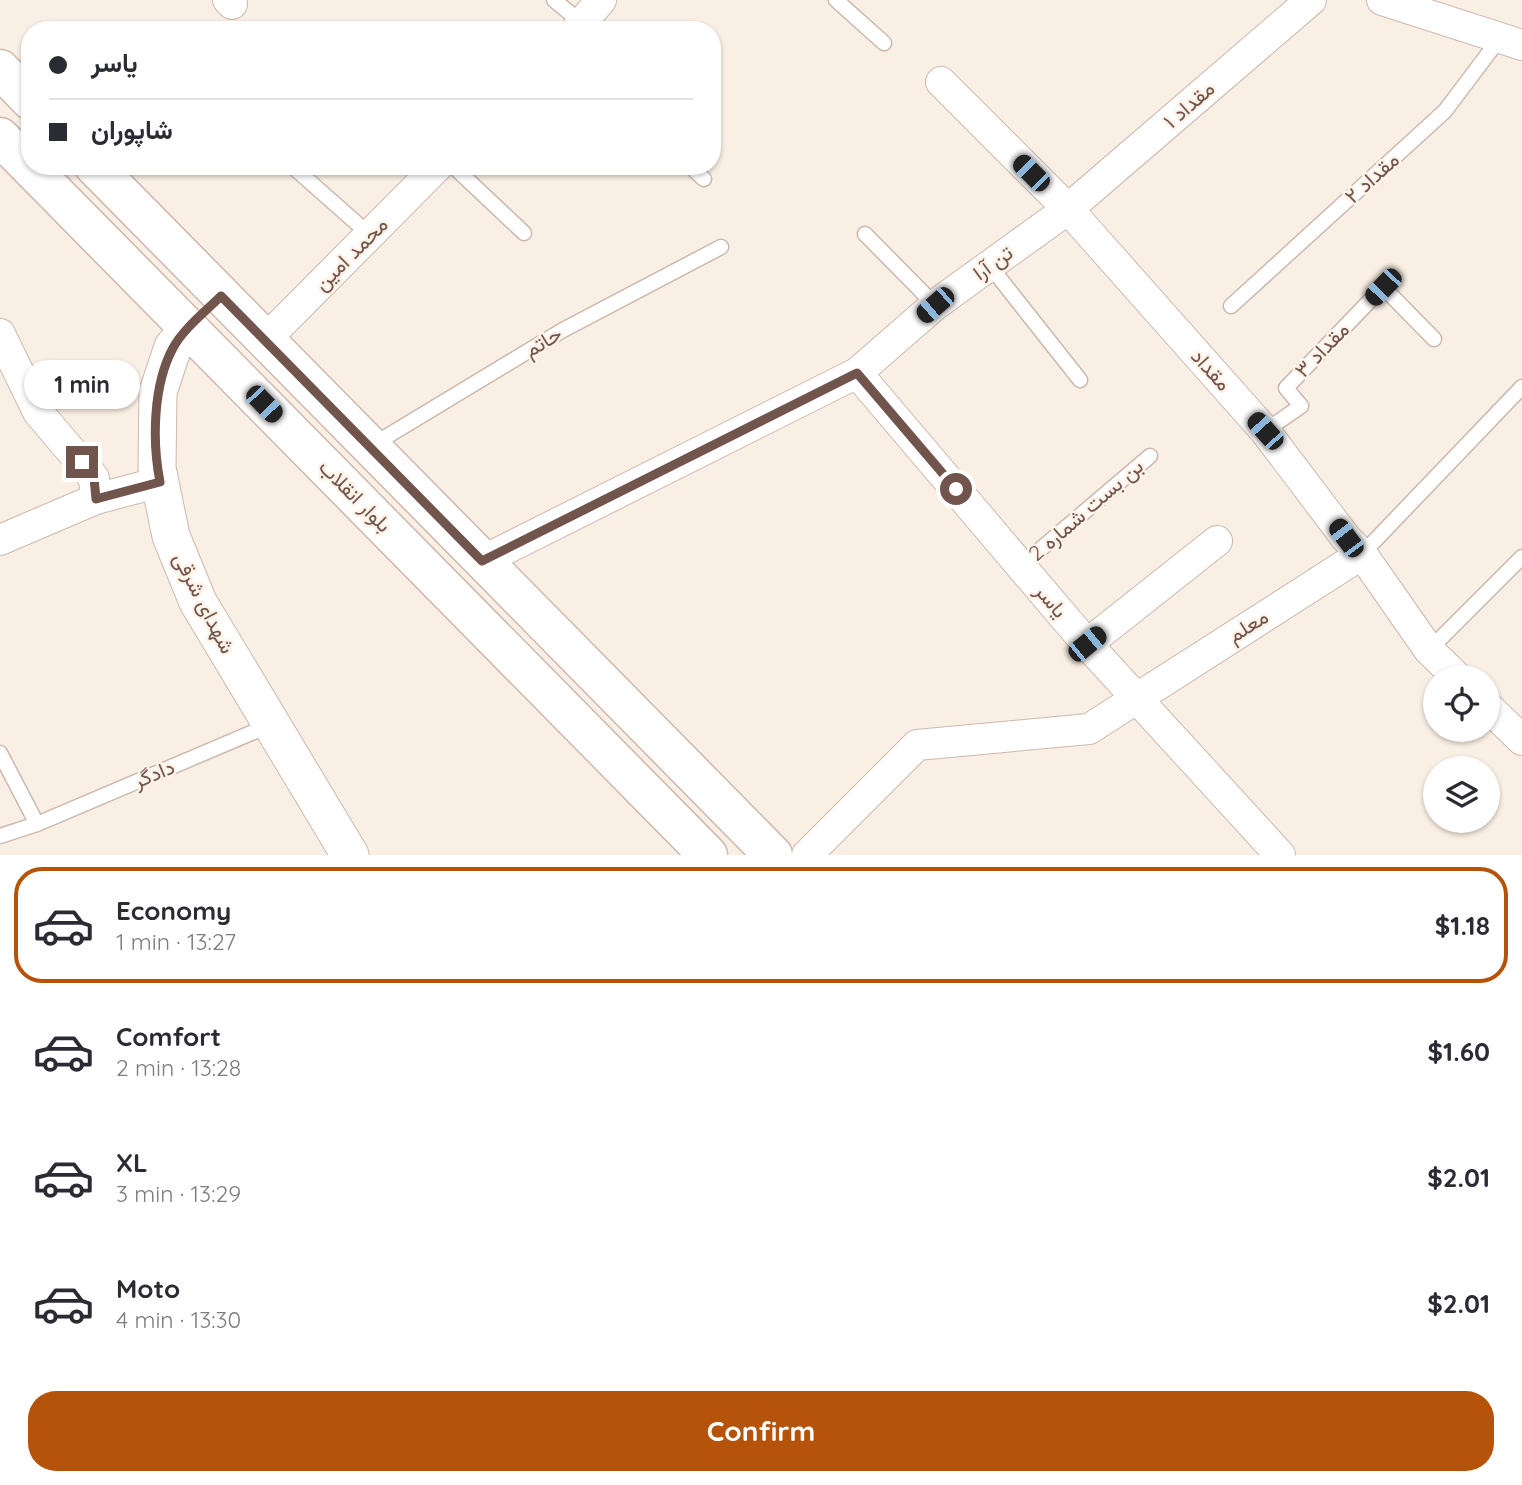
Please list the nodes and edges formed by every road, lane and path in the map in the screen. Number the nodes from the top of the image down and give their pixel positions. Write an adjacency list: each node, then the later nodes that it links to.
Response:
1 (554, 0): 6 (lane)
2 (601, 0): 7 (street)
3 (836, 0): 9 (lane)
4 (1311, 0): 22 (street, مقداد ۱)
5 (1382, 0): 8 (street)
6 (573, 21)
7 (584, 21)
8 (1511, 41): 30 (lane, مقداد ۲)
9 (884, 43)
10 (0, 69): 12 (main road)
11 (941, 82): 22 (street, مقداد)
12 (21, 91)
13 (0, 137): 14 (main road, بلوار انقلاب)
14 (21, 158)
15 (38, 175): 31 (main road, بلوار انقلاب)
16 (103, 175): 28 (main road)
17 (302, 175): 25 (lane)
18 (429, 175): 25 (street, محمد امین)
19 (463, 175): 23 (lane)
20 (700, 175): 21 (lane)
21 (704, 179)
22 (1068, 209): 27 (street, تن آرا); 38 (street, مقداد)
23 (524, 233)
24 (865, 234): 29 (lane)
25 (370, 235): 34 (street, محمد امین)
26 (721, 247): 39 (lane, حاتم)
27 (990, 266): 29 (street, تن آرا); 36 (lane)
28 (221, 296): 31 (main road); 34 (main road)
29 (935, 305): 35 (street, تن آرا)
30 (1231, 306)
31 (190, 329): 41 (street, شهدای شرقی); 60 (main road, بلوار انقلاب)
32 (0, 334): 42 (street)
33 (1434, 339): 38 (lane, مقداد ۳)
34 (264, 341): 39 (main road)
35 (857, 373): 47 (street, تن آرا); 48 (street, یاسر)
36 (1080, 380)
37 (1522, 387): 45 (lane)
38 (1265, 431): 45 (street, مقداد)
39 (370, 447): 47 (main road)
40 (1150, 456): 48 (lane, بن بست شماره 2)
41 (160, 482): 42 (street); 54 (street, شهدای شرقی)
42 (96, 499): 43 (street)
43 (0, 540)
44 (1217, 541): 49 (street)
45 (1362, 554): 50 (street, مقداد); 52 (street, معلم)
46 (1522, 557): 50 (lane)
47 (482, 561): 61 (main road)
48 (1022, 565): 49 (street, یاسر)
49 (1087, 644): 52 (street, یاسر)
50 (1429, 650): 51 (street, مقداد)
51 (1445, 665)
52 (1134, 697): 62 (street, معلم); 63 (street, یاسر)
53 (1500, 718): 55 (street)
54 (271, 724): 57 (lane, دادگر); 59 (street, شهدای شرقی)
55 (1522, 740)
56 (0, 754): 57 (lane)
57 (37, 824): 58 (lane, دادگر)
58 (0, 836)
59 (350, 855)
60 (708, 855)
61 (773, 855)
62 (807, 855)
63 (1280, 855)

